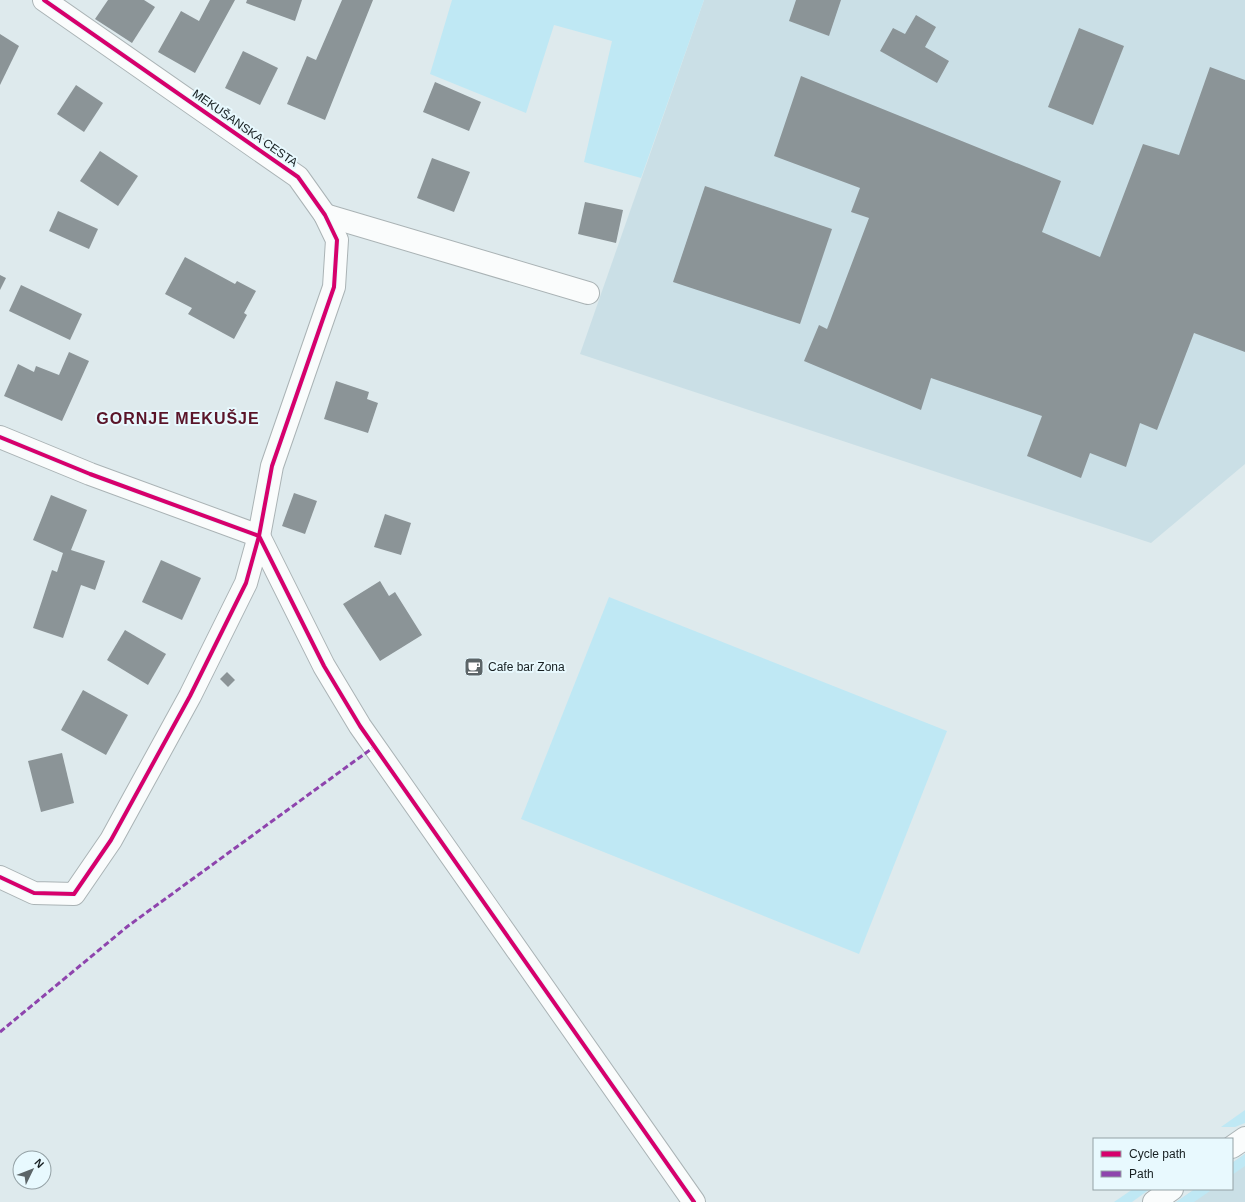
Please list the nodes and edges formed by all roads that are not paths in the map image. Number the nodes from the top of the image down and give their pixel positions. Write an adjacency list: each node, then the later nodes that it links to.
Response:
1 (44, 0): 2 (street, MEKUŠANSKA CESTA)
2 (325, 215): 3 (street); 5 (street, MEKUŠANSKA CESTA)
3 (588, 293)
4 (0, 437): 5 (street)
5 (259, 536): 6 (street, MEKUŠANSKA CESTA); 10 (street)
6 (0, 877)
7 (1245, 1138): 8 (street)
8 (1233, 1146)
9 (1171, 1190): 11 (street)
10 (694, 1202)
11 (1154, 1202)

